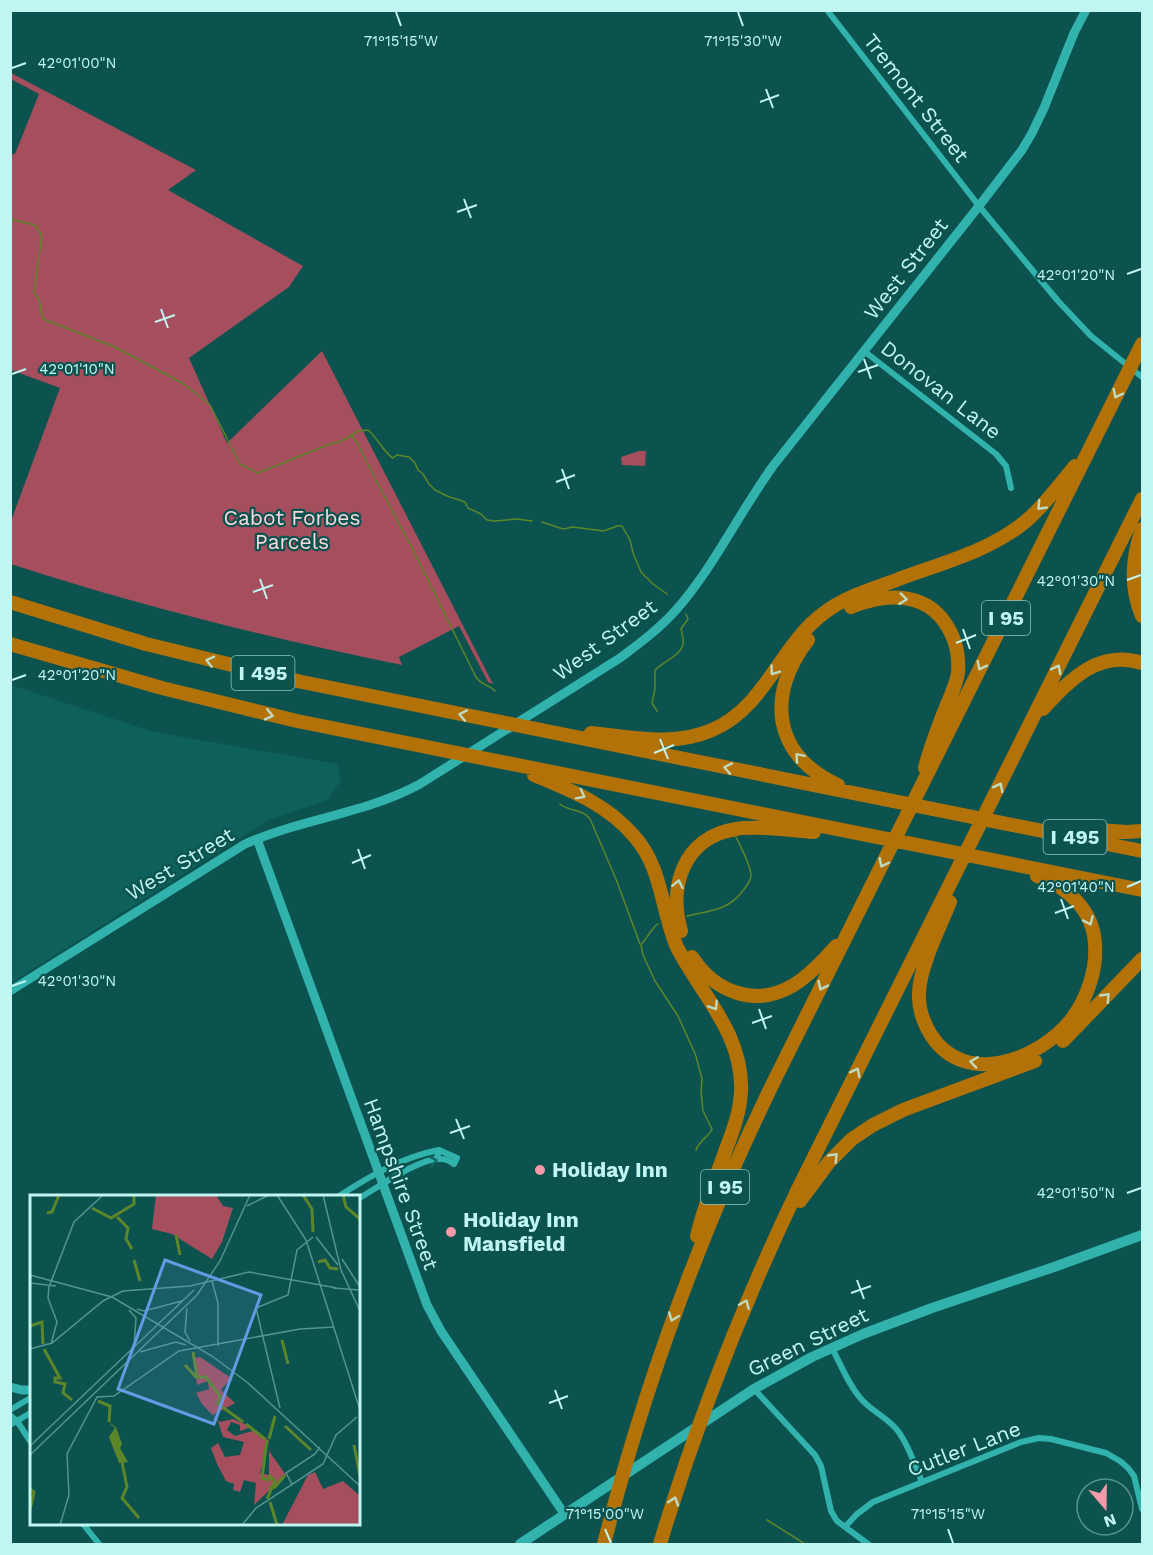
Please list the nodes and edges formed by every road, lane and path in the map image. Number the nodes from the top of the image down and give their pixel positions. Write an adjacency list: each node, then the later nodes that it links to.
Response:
1 (827, 10): 3 (street, Tremont Street)
2 (1086, 10): 3 (street, West Street)
3 (979, 206): 5 (street, West Street); 6 (street, Tremont Street)
4 (1143, 344): 7 (highway, I 95, one-way to 7)
5 (864, 351): 8 (street, Donovan Lane); 23 (street, West Street)
6 (1143, 377)
7 (1092, 445): 16 (highway, one-way to 16); 18 (highway, I 95, one-way to 18)
8 (1011, 488)
9 (1143, 499): 15 (highway, one-way to 9)
10 (1143, 529): 12 (highway)
11 (10, 602): 16 (highway, I 495, one-way to 11)
12 (1143, 616)
13 (10, 644): 17 (highway, I 495, one-way to 17)
14 (1143, 663): 15 (highway)
15 (1031, 722): 25 (highway, one-way to 15)
16 (520, 727): 19 (highway, I 495, one-way to 16)
17 (508, 764): 22 (highway, I 495); 39 (highway, one-way to 39)
18 (919, 791): 19 (highway, one-way to 18); 28 (highway, I 95, one-way to 28)
19 (888, 800): 20 (highway, I 495)
20 (1007, 824): 21 (highway); 24 (highway, I 495)
21 (1143, 831)
22 (870, 836): 26 (highway, I 495); 28 (highway, one-way to 22)
23 (257, 839): 30 (street, West Street); 33 (street, Hampshire Street)
24 (1143, 851)
25 (963, 858): 26 (highway, one-way to 25); 38 (highway, one-way to 25)
26 (989, 860): 27 (highway, I 495)
27 (1143, 890)
28 (848, 934): 39 (highway, I 95, one-way to 39)
29 (1143, 959): 38 (highway, one-way to 29)
30 (10, 991)
31 (439, 1150): 32 (street); 32 (street); 33 (street)
32 (437, 1158): 34 (street, one-way to 32)
33 (378, 1172): 34 (street, Hampshire Street); 35 (street)
34 (382, 1184): 36 (street); 52 (street, Hampshire Street)
35 (342, 1195)
36 (360, 1198)
37 (1143, 1235): 40 (main road, Green Street)
38 (758, 1276): 58 (highway, one-way to 38)
39 (685, 1285): 57 (highway, I 95, one-way to 57)
40 (832, 1348): 42 (main road, Green Street); 50 (street)
41 (10, 1387): 43 (street)
42 (754, 1389): 52 (main road, Green Street); 54 (street)
43 (30, 1390)
44 (30, 1398): 45 (street)
45 (10, 1413): 47 (street)
46 (30, 1413): 47 (street)
47 (17, 1421): 48 (street); 49 (street)
48 (10, 1425)
49 (30, 1440)
50 (922, 1482): 51 (street, Cutler Lane); 54 (street, Cutler Lane)
51 (1143, 1509)
52 (565, 1515): 56 (main road, Green Street)
53 (84, 1525): 55 (street)
54 (845, 1527): 59 (street)
55 (99, 1545)
56 (520, 1545)
57 (604, 1545)
58 (660, 1545)
59 (868, 1545)

